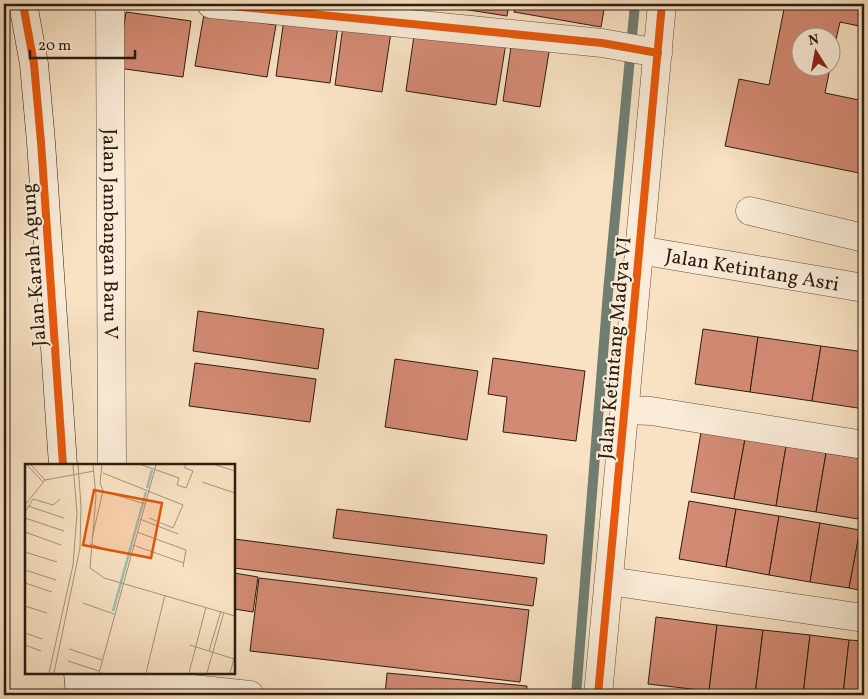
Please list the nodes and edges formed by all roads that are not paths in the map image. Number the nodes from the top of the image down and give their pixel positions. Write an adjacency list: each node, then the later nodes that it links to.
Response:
1 (23, 4): 12 (street, Jalan Karah Agung)
2 (110, 4): 13 (street, Jalan Jambangan Baru V)
3 (211, 4): 5 (street)
4 (662, 4): 5 (street, Jalan Ketintang Madya VI)
5 (646, 51): 8 (street, Jalan Ketintang Madya VI)
6 (750, 211): 7 (street)
7 (864, 238)
8 (640, 250): 9 (street, Jalan Ketintang Asri); 10 (street, Jalan Ketintang Madya VI)
9 (864, 288)
10 (625, 410): 11 (street); 14 (street, Jalan Ketintang Madya VI)
11 (864, 446)
12 (63, 464)
13 (112, 464)
14 (609, 581): 15 (street); 18 (street, Jalan Ketintang Madya VI)
15 (864, 618)
16 (79, 682): 17 (street)
17 (250, 695)
18 (598, 695)

